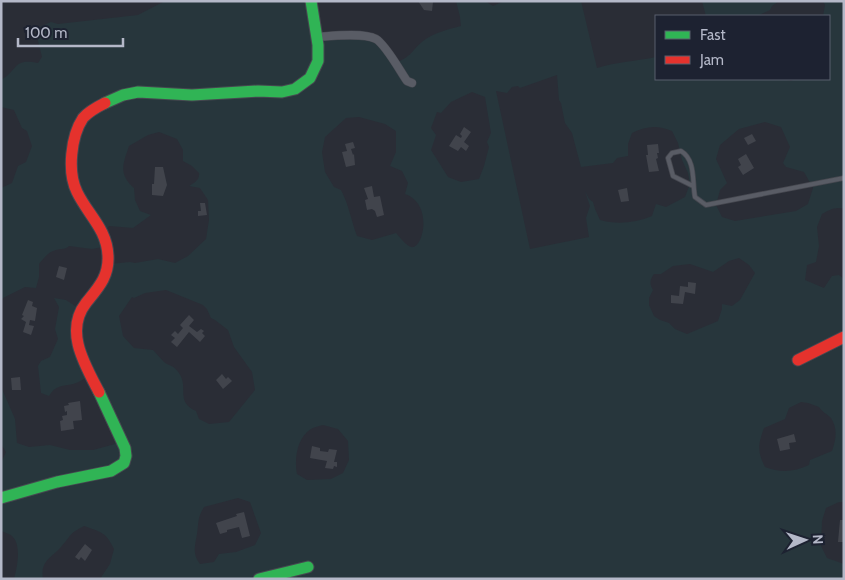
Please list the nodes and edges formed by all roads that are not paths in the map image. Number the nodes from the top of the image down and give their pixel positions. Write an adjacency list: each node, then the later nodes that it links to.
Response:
1 (311, 1): 2 (street)
2 (316, 37): 3 (street); 8 (street)
3 (412, 83)
4 (844, 178): 5 (lane)
5 (693, 186): 5 (lane)
6 (844, 337): 7 (street)
7 (798, 360)
8 (1, 498)
9 (308, 567): 10 (street)
10 (259, 579)

